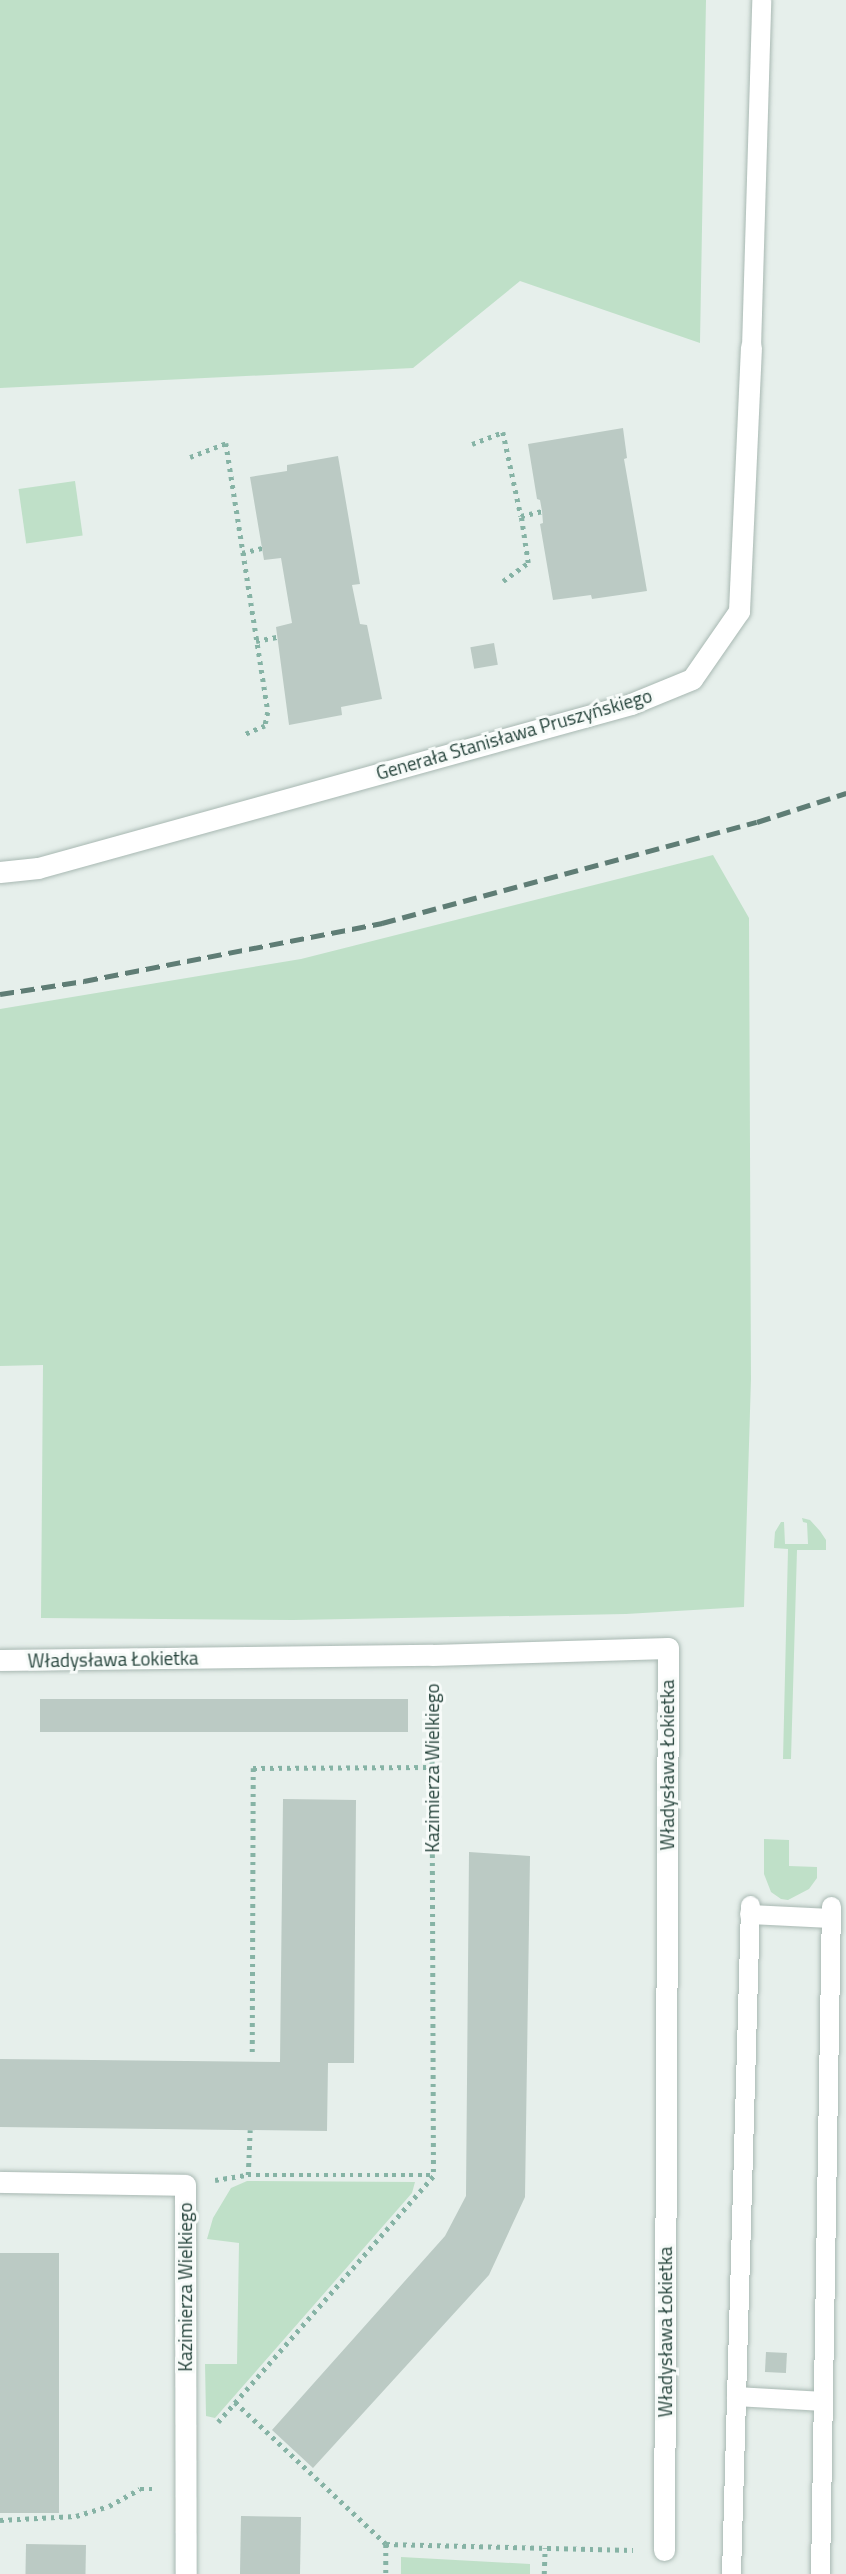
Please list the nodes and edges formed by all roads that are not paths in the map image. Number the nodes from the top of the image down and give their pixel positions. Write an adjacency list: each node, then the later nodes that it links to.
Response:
1 (761, 0): 2 (lane)
2 (751, 347): 3 (street, Generała Stanisława Pruszyńskiego)
3 (0, 872)
4 (0, 1660): 8 (street, Władysława Łokietka)
5 (0, 2182): 9 (street, Kazimierza Wielkiego)
6 (736, 2396): 7 (lane); 7 (lane); 10 (lane)
7 (823, 2402): 11 (lane)
8 (664, 2550)
9 (186, 2574)
10 (731, 2574)
11 (820, 2574)

